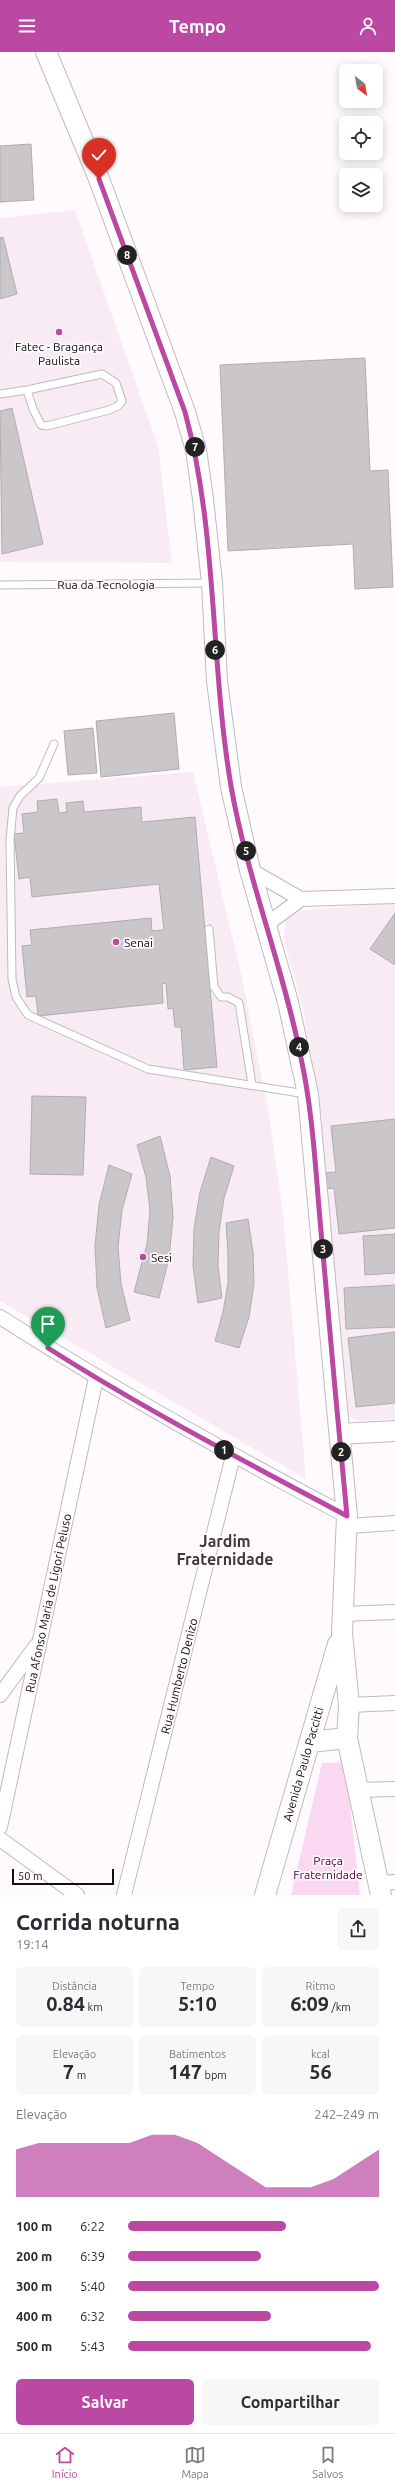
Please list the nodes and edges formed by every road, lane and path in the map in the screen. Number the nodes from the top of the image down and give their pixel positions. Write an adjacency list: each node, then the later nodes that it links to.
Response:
1 (46, 52): 4 (street)
2 (27, 390): 2 (lane); 3 (lane)
3 (0, 394)
4 (212, 583): 5 (lane, Rua da Tecnologia); 7 (street)
5 (0, 584)
6 (54, 744): 12 (lane)
7 (250, 870): 9 (street); 10 (street)
8 (395, 896): 9 (street)
9 (301, 899): 10 (street)
10 (266, 925): 13 (street)
11 (209, 929): 12 (lane)
12 (252, 1084): 13 (lane)
13 (308, 1094): 17 (street)
14 (0, 1317): 15 (street)
15 (96, 1378): 18 (street); 23 (street, Rua Afonso Maria de Ligori Peluso)
16 (395, 1431): 17 (street)
17 (340, 1434): 19 (street)
18 (234, 1456): 19 (street); 35 (street, Rua Humberto Denizo)
19 (347, 1521): 20 (street); 22 (street)
20 (395, 1523)
21 (395, 1612): 22 (street)
22 (342, 1624): 26 (street); 28 (street, Avenida Paulo Paccitti)
23 (40, 1641): 24 (street); 31 (street, Rua Afonso Maria de Ligori Peluso)
24 (0, 1695)
25 (395, 1703): 26 (street)
26 (349, 1705): 27 (street)
27 (347, 1738): 28 (street); 30 (street)
28 (310, 1742): 36 (street, Avenida Paulo Paccitti)
29 (395, 1789): 30 (street)
30 (358, 1790): 33 (street)
31 (0, 1828)
32 (0, 1838): 34 (street)
33 (385, 1887)
34 (77, 1895)
35 (124, 1895)
36 (265, 1895)

